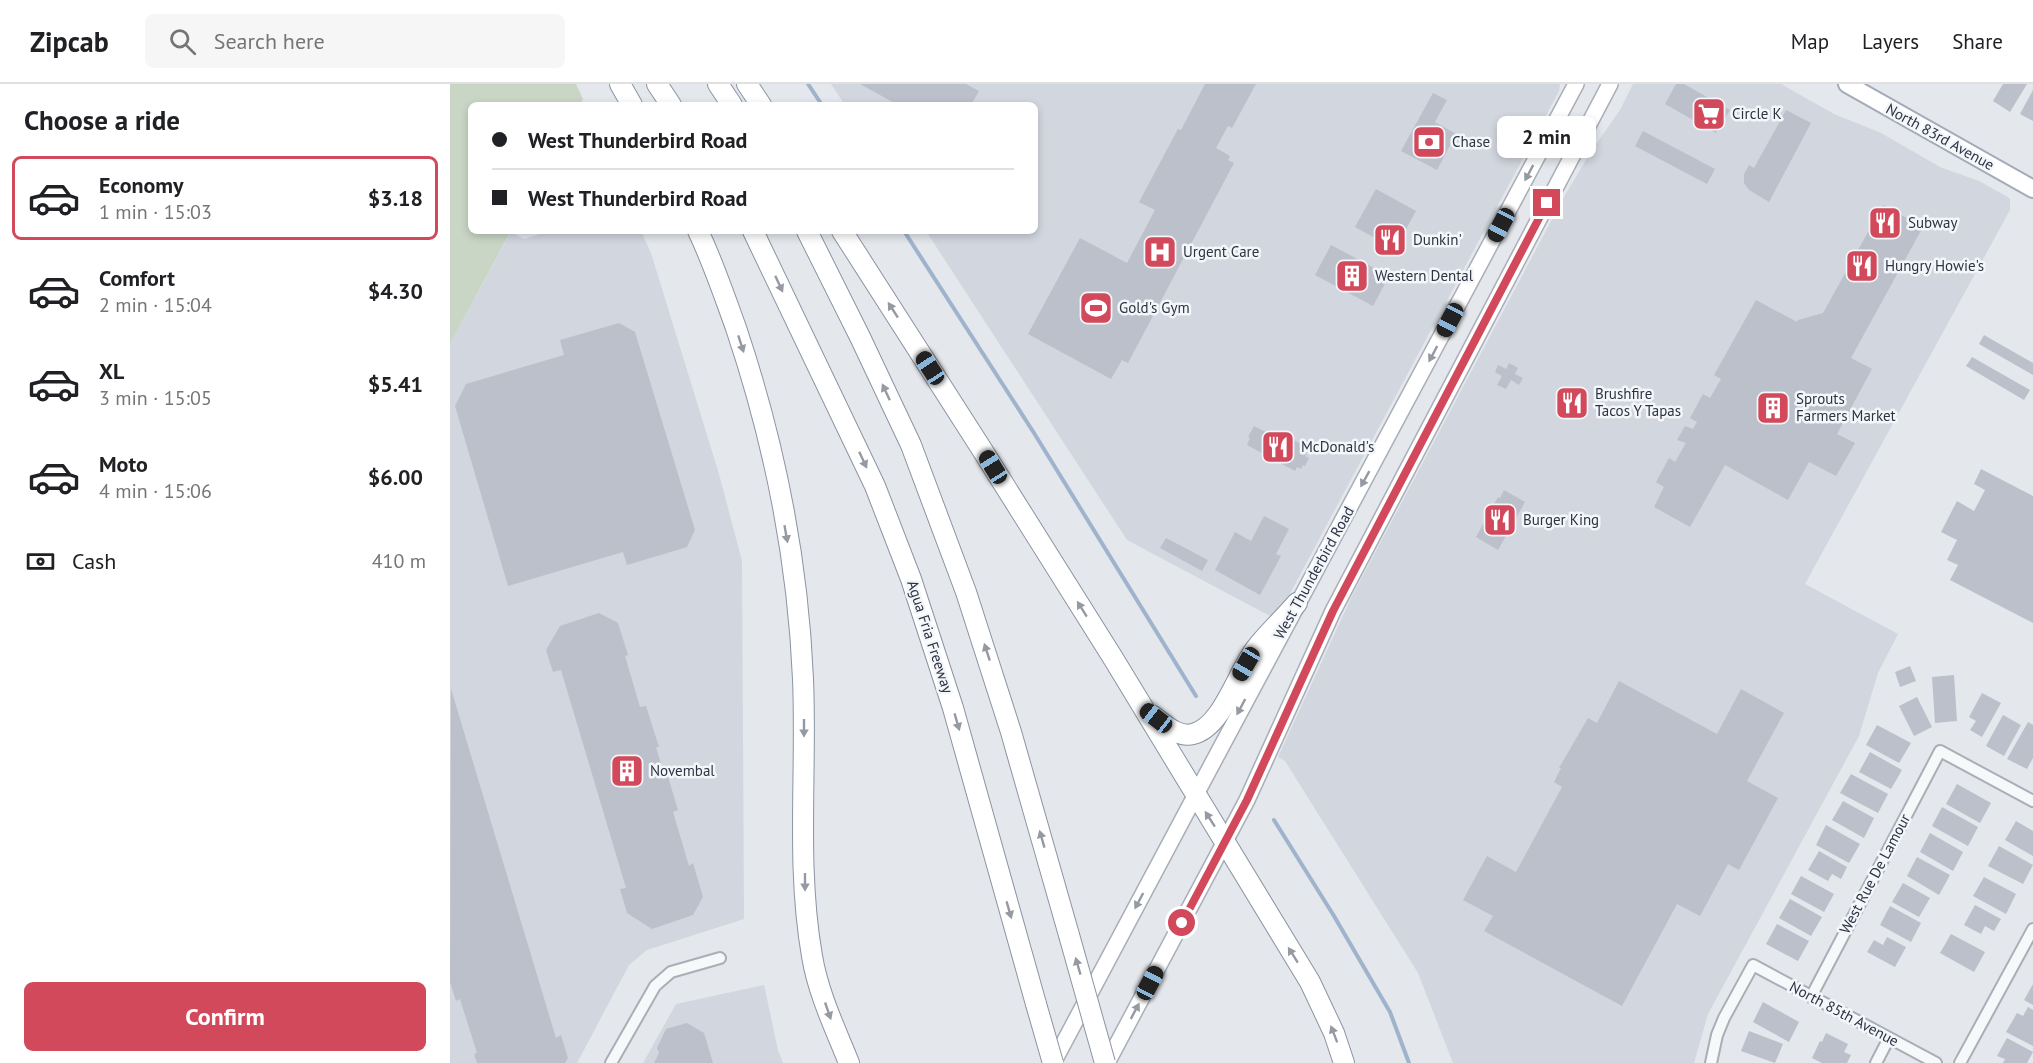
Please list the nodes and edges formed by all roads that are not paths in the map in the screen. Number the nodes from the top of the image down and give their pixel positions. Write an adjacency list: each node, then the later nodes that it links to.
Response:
1 (620, 84): 8 (highway)
2 (657, 84): 9 (highway)
3 (718, 84): 10 (highway)
4 (747, 84): 11 (highway)
5 (1576, 84): 17 (main road, West Thunderbird Road, one-way to 17)
6 (1610, 84): 21 (main road)
7 (1846, 84): 12 (main road, North 83rd Avenue)
8 (630, 102)
9 (669, 102)
10 (730, 102)
11 (759, 102)
12 (2033, 189)
13 (699, 234): 27 (highway, one-way to 27)
14 (754, 234): 28 (highway, Agua Fria Freeway, one-way to 28, bridge)
15 (808, 234): 29 (highway, one-way to 15, bridge)
16 (844, 234): 18 (highway, one-way to 16)
17 (1297, 603): 18 (highway); 19 (main road, West Thunderbird Road, one-way to 19)
18 (1144, 709): 19 (highway)
19 (1195, 795): 21 (highway, one-way to 19); 28 (main road, West Thunderbird Road, one-way to 28)
20 (2033, 801): 24 (street, West Rue De Lamour)
21 (1226, 843): 29 (main road, one-way to 21); 30 (highway, one-way to 21)
22 (2033, 929): 34 (street)
23 (720, 958): 26 (street)
24 (1811, 997): 25 (street, North 85th Avenue); 31 (street, North 85th Avenue)
25 (1889, 1038): 32 (street); 33 (street, North 85th Avenue)
26 (610, 1063)
27 (849, 1063)
28 (1053, 1063)
29 (1106, 1063)
30 (1344, 1063)
31 (1711, 1063)
32 (1876, 1063)
33 (1935, 1063)
34 (1960, 1063)

